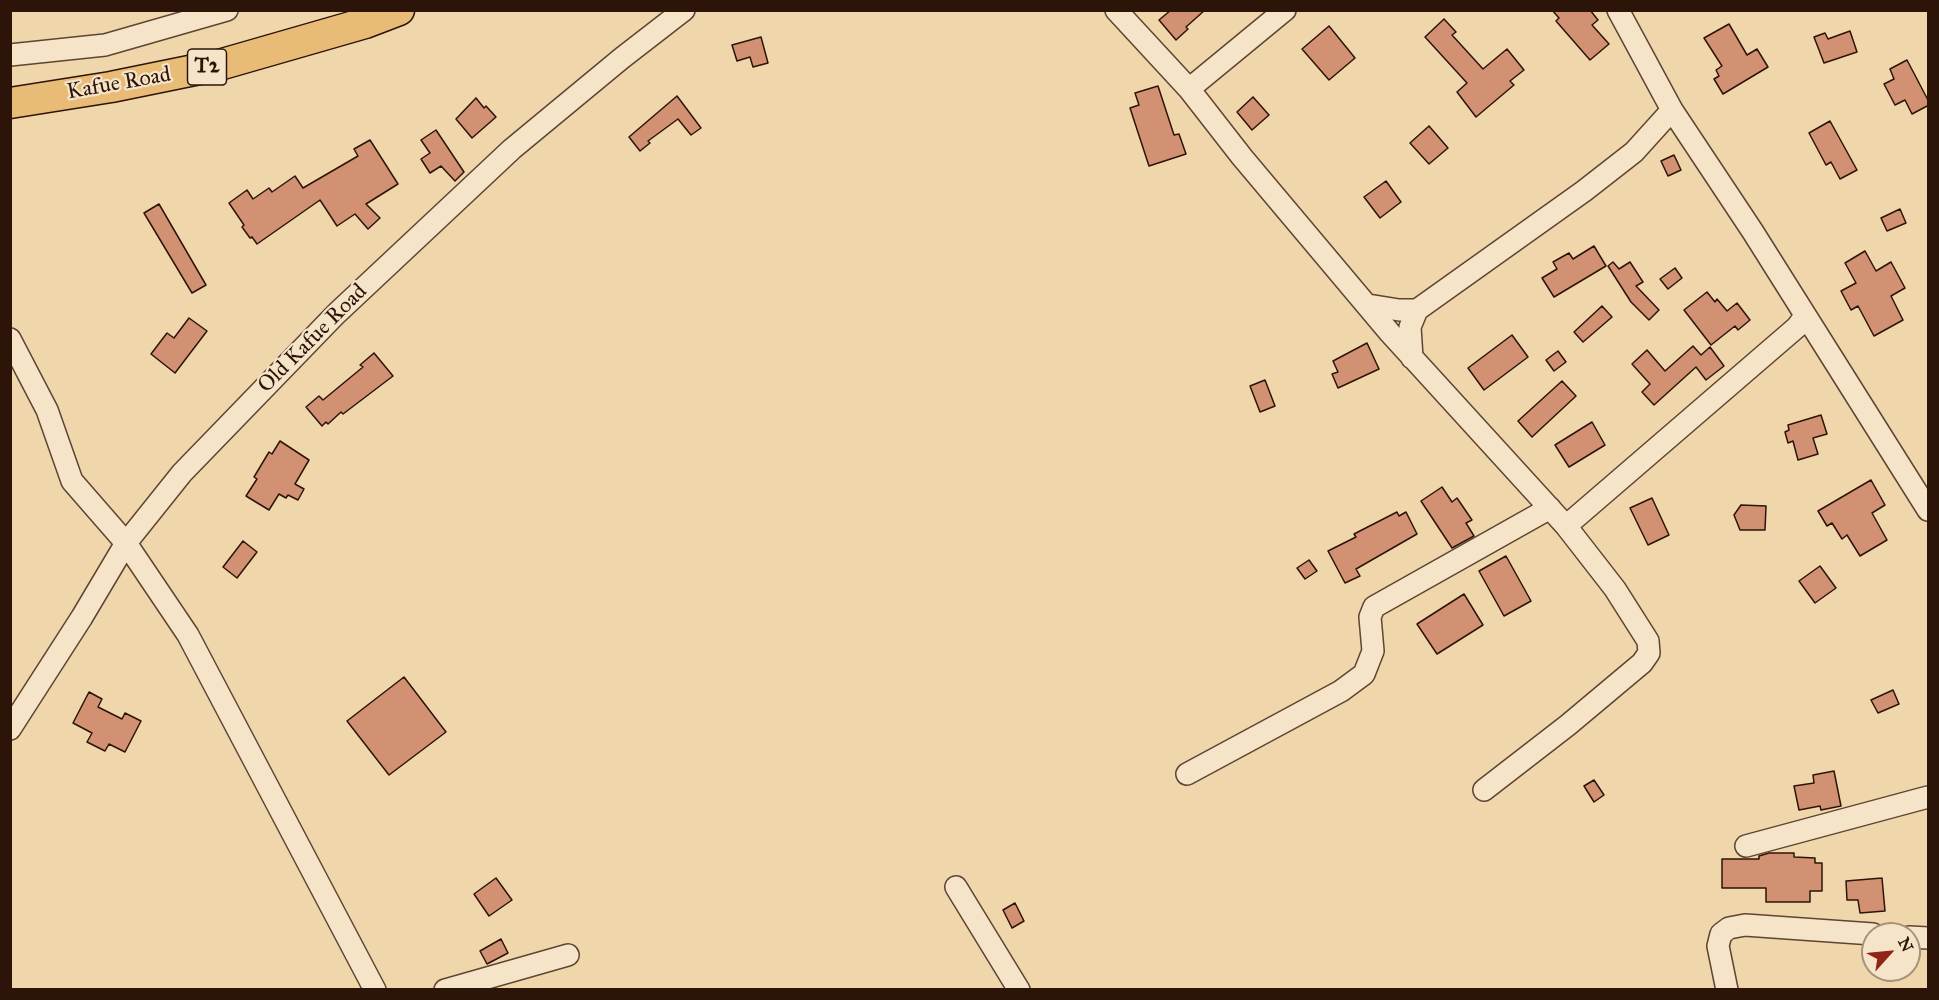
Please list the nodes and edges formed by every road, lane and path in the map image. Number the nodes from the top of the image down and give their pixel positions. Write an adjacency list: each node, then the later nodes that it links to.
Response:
1 (228, 10): 7 (street)
2 (399, 10): 9 (highway, Kafue Road / T2)
3 (684, 10): 19 (street, Old Kafue Road)
4 (1116, 10): 8 (street)
5 (1285, 10): 8 (street)
6 (1618, 10): 10 (street)
7 (10, 55)
8 (1189, 89): 11 (street)
9 (10, 103)
10 (1672, 110): 12 (street); 13 (street)
11 (1368, 305): 12 (street); 15 (street)
12 (1417, 310): 15 (street)
13 (1805, 316): 17 (street); 18 (street)
14 (10, 339): 19 (street)
15 (1412, 357): 16 (street)
16 (1550, 508): 18 (street); 21 (street)
17 (1929, 510)
18 (1566, 526): 22 (street)
19 (126, 543): 20 (street, Old Kafue Road); 28 (street)
20 (10, 729)
21 (1187, 774)
22 (1484, 790)
23 (1929, 797): 24 (street)
24 (1746, 846)
25 (956, 887): 30 (street)
26 (1861, 933): 31 (street)
27 (568, 955): 29 (street)
28 (375, 990)
29 (445, 990)
30 (1019, 990)
31 (1727, 990)

